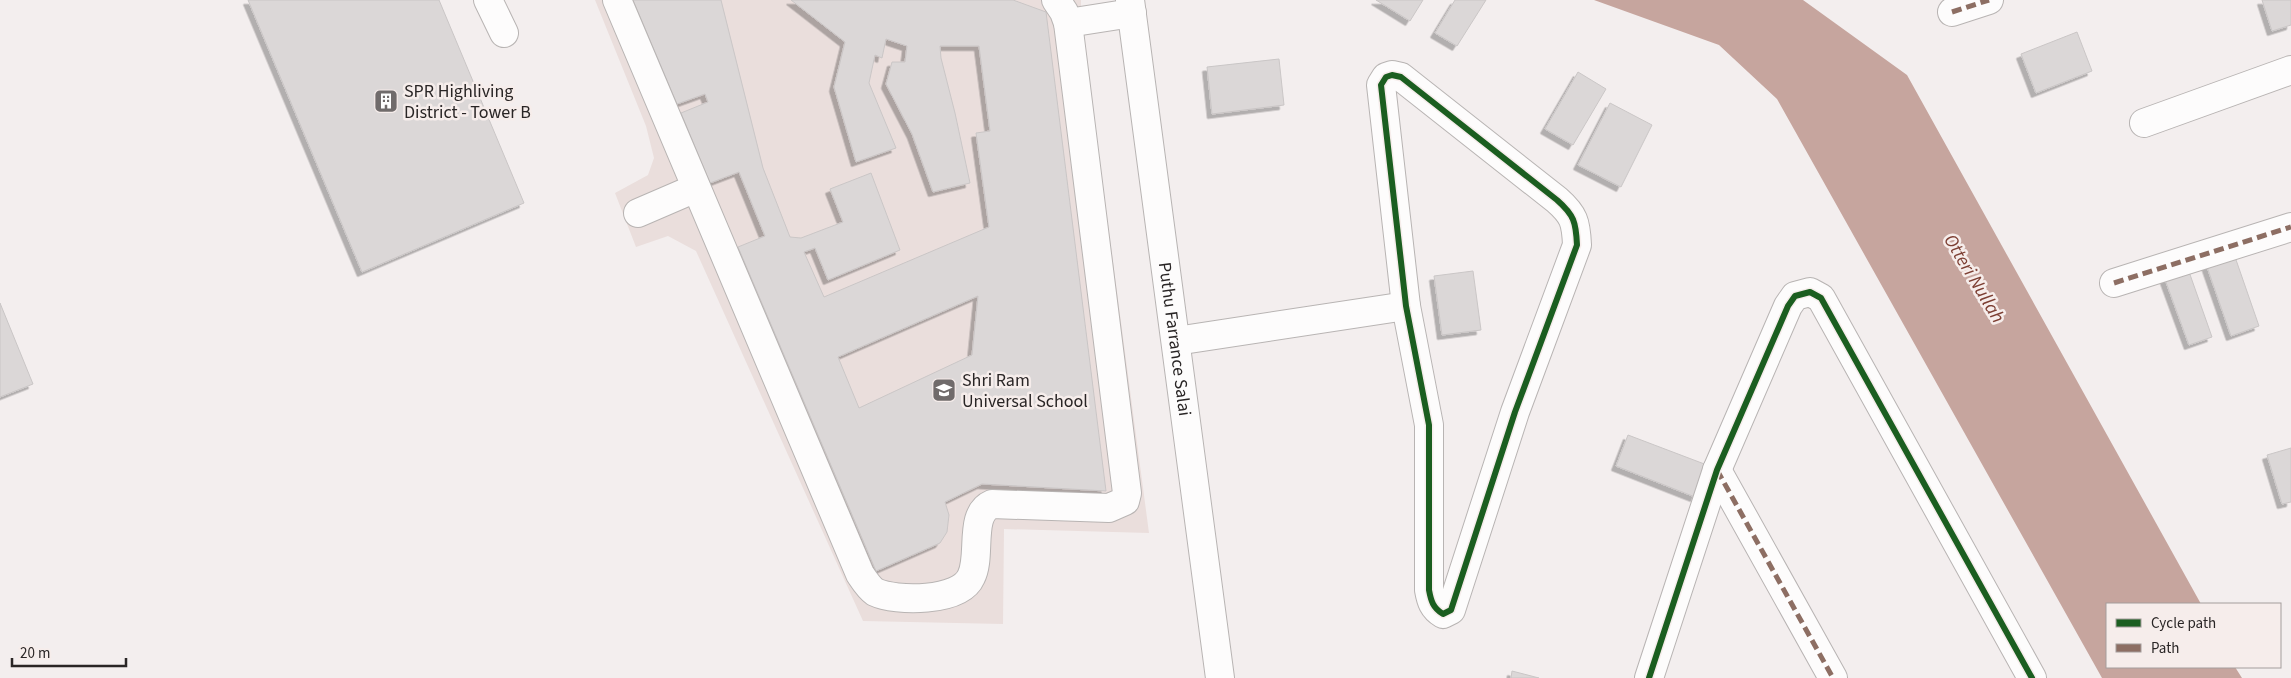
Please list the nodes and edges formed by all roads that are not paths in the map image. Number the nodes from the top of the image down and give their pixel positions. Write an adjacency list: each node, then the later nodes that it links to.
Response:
1 (488, 0): 7 (street)
2 (617, 0): 10 (street)
3 (1989, 0): 6 (street)
4 (1131, 6): 5 (street); 15 (street, Puthu Farrance Salai)
5 (1062, 11): 10 (street)
6 (1952, 12)
7 (504, 33)
8 (2291, 70): 9 (street)
9 (2144, 122)
10 (696, 188): 11 (street)
11 (638, 213)
12 (2291, 227): 13 (street)
13 (2114, 284)
14 (1406, 306): 14 (street); 15 (street)
15 (1176, 341): 17 (street, Puthu Farrance Salai)
16 (1717, 470): 18 (street); 19 (street); 20 (street)
17 (1220, 678)
18 (1649, 678)
19 (1833, 678)
20 (2032, 678)

